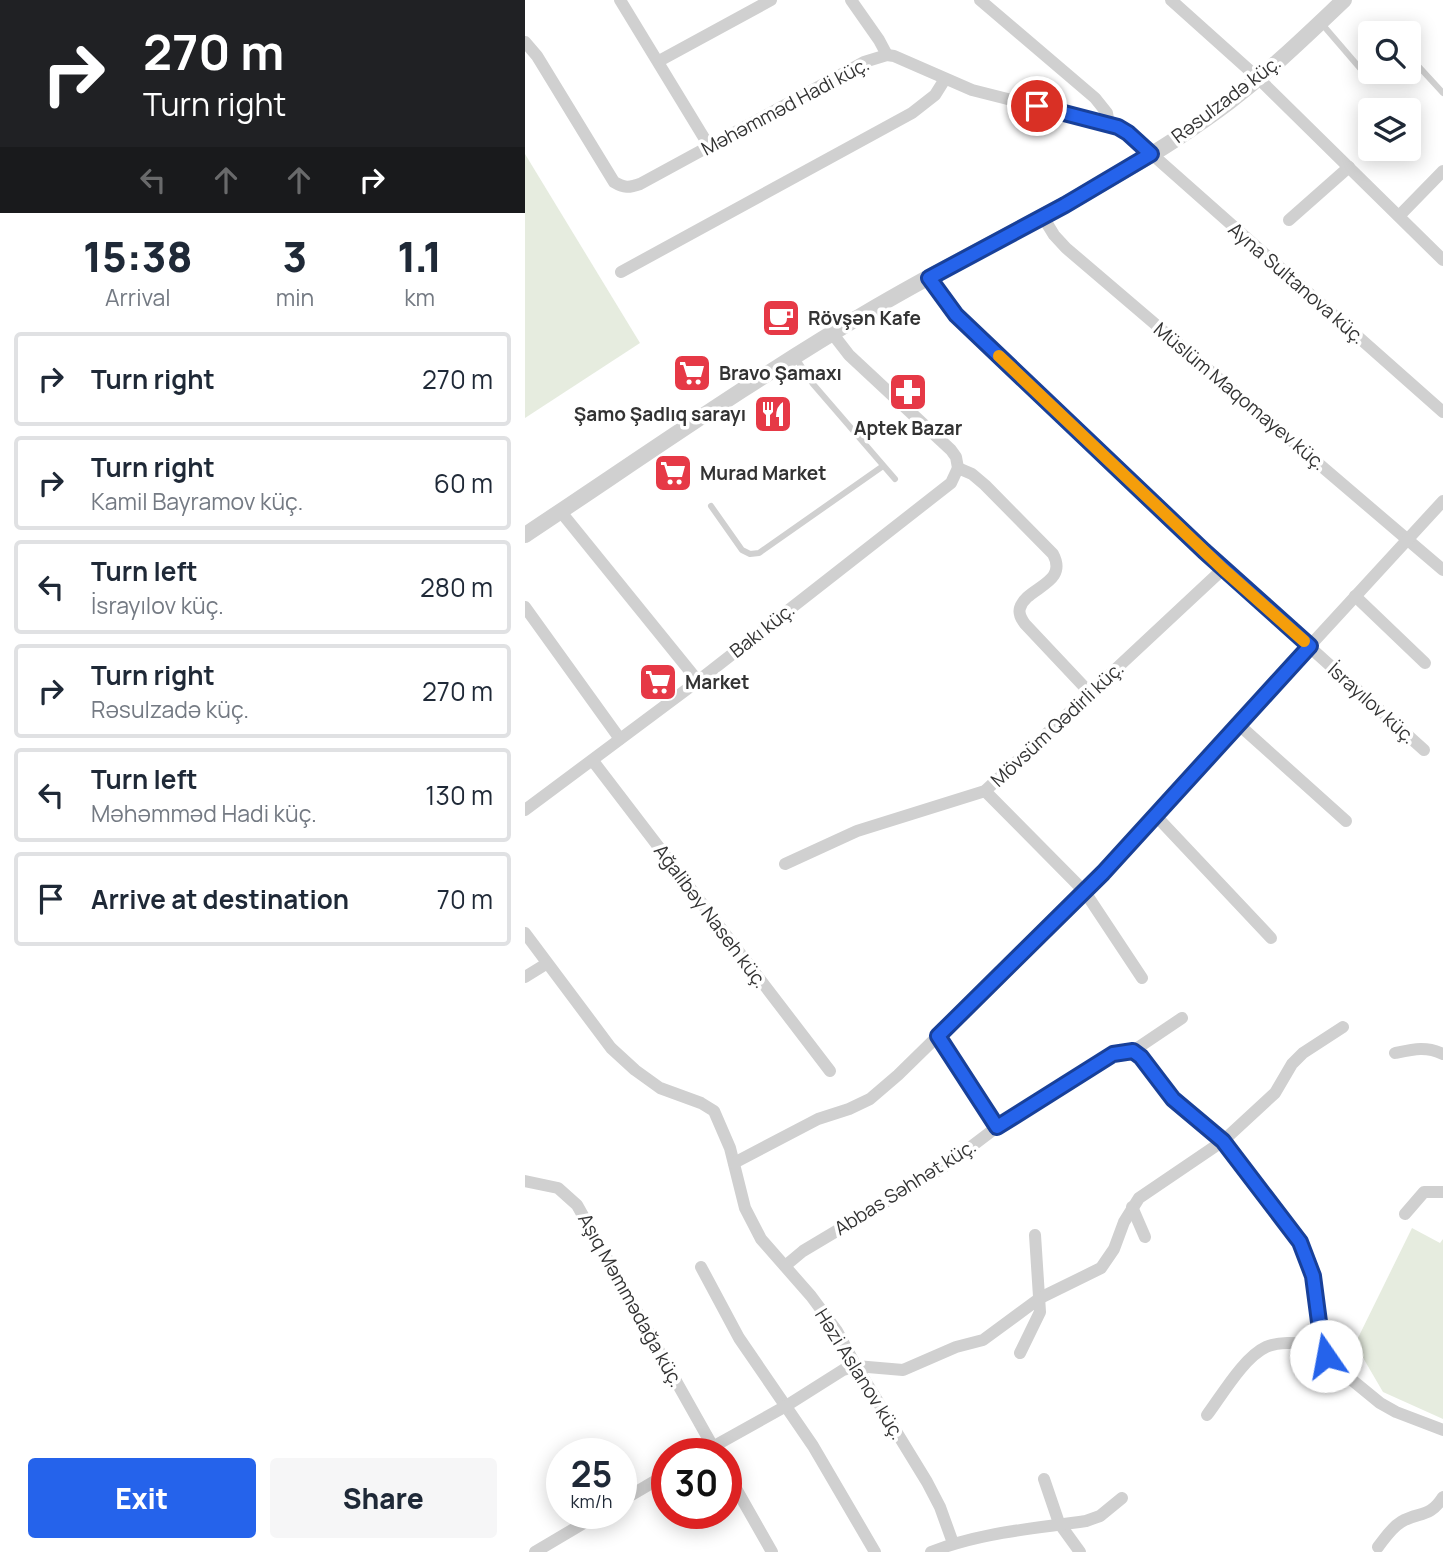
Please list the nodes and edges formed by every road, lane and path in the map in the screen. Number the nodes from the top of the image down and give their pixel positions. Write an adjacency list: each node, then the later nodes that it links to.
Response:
1 (620, 0): 10 (street)
2 (771, 0): 10 (street)
3 (851, 0): 9 (street)
4 (980, 0): 16 (street)
5 (1344, 0): 7 (street, Rəsulzadə küç.)
6 (1176, 2): 13 (street)
7 (1320, 22): 11 (lane); 13 (street, Rəsulzadə küç.)
8 (525, 42): 17 (street, Məhəmməd Hadi küç.)
9 (887, 55): 14 (street, Məhəmməd Hadi küç.); 17 (street, Məhəmməd Hadi küç.)
10 (659, 61): 17 (street)
11 (1358, 66)
12 (1421, 69): 15 (lane)
13 (1258, 78): 18 (street, Rəsulzadə küç.); 19 (street)
14 (945, 79): 16 (street, Məhəmməd Hadi küç.); 25 (street)
15 (1443, 93)
16 (1109, 124): 18 (street, Məhəmməd Hadi küç.)
17 (709, 146)
18 (1151, 154): 22 (street, Rəsulzadə küç.); 29 (street, Ayna Sultanova küç.)
19 (1349, 167): 21 (street); 23 (street)
20 (1443, 171): 21 (street)
21 (1399, 216): 24 (street)
22 (1043, 217): 26 (street, Rəsulzadə küç.); 37 (street, Müslüm Maqomayev küç.)
23 (1289, 220)
24 (1443, 260)
25 (621, 272)
26 (929, 278): 27 (street, Rəsulzadə küç.); 38 (street, İsrayılov küç.)
27 (832, 333): 28 (street, Rəsulzadə küç.); 31 (street)
28 (795, 356): 30 (lane); 35 (street, Rəsulzadə küç.)
29 (1443, 412)
30 (883, 466): 32 (lane); 34 (lane)
31 (958, 468): 44 (street, Bakı küç.); 45 (street)
32 (895, 480)
33 (1443, 501): 37 (street)
34 (711, 506)
35 (561, 512): 36 (street, Rəsulzadə küç.); 44 (street)
36 (525, 535)
37 (1407, 539): 39 (street, Müslüm Maqomayev küç.); 40 (street)
38 (1223, 569): 42 (street, İsrayılov küç.); 45 (street, Mövsüm Qədirli küç.)
39 (1443, 570)
40 (1355, 596): 42 (street); 43 (street)
41 (525, 607): 47 (street)
42 (1310, 646): 46 (street); 48 (street, İsrayılov küç.)
43 (1425, 663)
44 (698, 681): 47 (street, Bakı küç.)
45 (1090, 693): 50 (street, Mövsüm Qədirli küç.)
46 (1238, 723): 52 (street); 53 (street)
47 (620, 739): 49 (street, Bakı küç.)
48 (1424, 750)
49 (593, 761): 51 (street, Bakı küç.); 67 (street, Ağalibəy Naseh küç.)
50 (985, 791): 54 (street, Mövsüm Qədirli küç.); 55 (street)
51 (525, 810)
52 (1157, 817): 55 (street); 57 (street)
53 (1346, 821)
54 (785, 864)
55 (1085, 892): 60 (street); 63 (street)
56 (525, 933): 58 (street, Həzi Aslanov küç.)
57 (1272, 938)
58 (546, 964): 59 (street); 70 (street, Həzi Aslanov küç.)
59 (525, 976)
60 (1142, 978)
61 (1182, 1018): 64 (street, Abbas Səhhət küç.)
62 (1343, 1027): 69 (street)
63 (938, 1036): 68 (street); 70 (street)
64 (1133, 1051): 68 (street, Abbas Səhhət küç.); 69 (street)
65 (1395, 1053): 66 (street)
66 (1443, 1054)
67 (830, 1071)
68 (997, 1127): 77 (street, Abbas Səhhət küç.)
69 (1223, 1141): 73 (street); 80 (street)
70 (734, 1163): 77 (street, Həzi Aslanov küç.)
71 (525, 1181): 86 (street, Aşıq Məmmədağa küç.)
72 (1443, 1192): 74 (street)
73 (1132, 1207): 76 (street); 79 (street)
74 (1405, 1214)
75 (1035, 1236): 79 (street)
76 (1145, 1237)
77 (785, 1266): 82 (street, Həzi Aslanov küç.)
78 (701, 1267): 83 (street)
79 (1040, 1298): 81 (street); 82 (street)
80 (1322, 1345): 84 (street); 85 (street)
81 (1020, 1353)
82 (856, 1366): 83 (street); 94 (street, Həzi Aslanov küç.)
83 (786, 1406): 87 (street); 98 (street)
84 (1207, 1415)
85 (1443, 1430)
86 (708, 1438)
87 (734, 1438)
88 (1044, 1479): 92 (street)
89 (1443, 1497): 95 (street)
90 (1122, 1498): 92 (street)
91 (742, 1499): 97 (street)
92 (1059, 1523): 94 (street); 100 (street)
93 (574, 1529): 96 (street)
94 (953, 1543): 99 (street)
95 (1378, 1547)
96 (535, 1552)
97 (772, 1552)
98 (875, 1552)
99 (931, 1552)
100 (1080, 1552)

